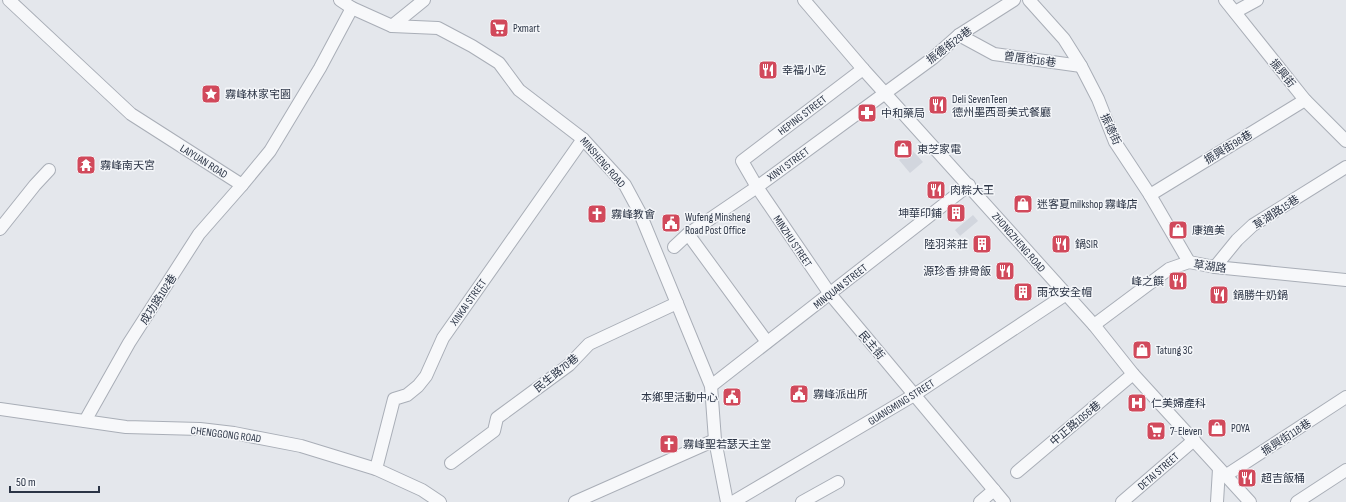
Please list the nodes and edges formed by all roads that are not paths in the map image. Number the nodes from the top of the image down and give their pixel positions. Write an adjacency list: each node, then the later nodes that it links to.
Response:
1 (9, 0): 21 (street, LAIYUAN ROAD)
2 (340, 0): 9 (street, MINSHENG ROAD)
3 (424, 0): 11 (street)
4 (804, 0): 14 (street, ZHONGZHENG ROAD)
5 (1014, 0): 12 (street, 振德街29巷)
6 (1029, 0): 13 (street, 振德街)
7 (1225, 0): 10 (street, 振興街)
8 (1258, 0): 10 (street)
9 (352, 8): 11 (street, MINSHENG ROAD); 21 (street)
10 (1235, 12): 16 (street, 振興街)
11 (392, 26): 17 (street, MINSHENG ROAD)
12 (959, 35): 13 (street, 曾厝街16巷); 15 (street, 振德街29巷)
13 (1081, 66): 24 (street, 振德街)
14 (863, 69): 15 (street, ZHONGZHENG ROAD); 23 (street, HEPING STREET)
15 (886, 92): 22 (street, ZHONGZHENG ROAD); 23 (street, XINYI STREET)
16 (1306, 100): 18 (street, 振興街); 24 (street, 振興街98巷)
17 (583, 139): 33 (street, MINSHENG ROAD); 45 (street, XINKAI STREET)
18 (1346, 141)
19 (1346, 167): 29 (street, 草湖路15巷)
20 (49, 170): 25 (street)
21 (242, 185): 41 (street, 成功路102巷)
22 (969, 185): 31 (street, MINQUAN STREET); 32 (street, ZHONGZHENG ROAD)
23 (757, 187): 26 (street, XINYI STREET); 31 (street, MINZHU STREET)
24 (1150, 195): 28 (street, 振德街)
25 (0, 229)
26 (688, 234): 27 (street, XINYI STREET); 35 (street)
27 (674, 247)
28 (1189, 262): 29 (street, 草湖路); 34 (street, 草湖路)
29 (1215, 267): 30 (street, 草湖路)
30 (1346, 280)
31 (830, 294): 35 (street, MINQUAN STREET); 38 (street, 民主街)
32 (1065, 295): 34 (street, ZHONGZHENG ROAD); 38 (street, GUANGMING STREET)
33 (677, 303): 37 (street, MINSHENG ROAD); 44 (street, 民生路70巷)
34 (1094, 325): 36 (street, ZHONGZHENG ROAD)
35 (768, 342): 37 (street, MINQUAN STREET)
36 (1133, 374): 43 (street, ZHONGZHENG ROAD); 47 (street, 中正路1056巷)
37 (711, 386): 42 (street, MINSHENG ROAD)
38 (914, 395): 50 (street, 民主街); 54 (street, GUANGMING STREET)
39 (1346, 397): 48 (street, 振興街118巷)
40 (0, 409): 41 (street, CHENGGONG ROAD)
41 (85, 421): 45 (street, CHENGGONG ROAD)
42 (715, 440): 52 (street); 53 (street, MINSHENG ROAD)
43 (1194, 440): 48 (street, ZHONGZHENG ROAD); 58 (street, DETAI STREET)
44 (451, 463)
45 (376, 469): 51 (street, CHENGGONG ROAD)
46 (1346, 470): 61 (street)
47 (1017, 472)
48 (1222, 472): 59 (street); 60 (street, ZHONGZHENG ROAD)
49 (838, 482): 55 (street)
50 (994, 490): 56 (street); 57 (street, 民主街)
51 (440, 502)
52 (575, 502)
53 (727, 502)
54 (733, 502)
55 (802, 502)
56 (980, 502)
57 (1004, 502)
58 (1122, 502)
59 (1217, 502)
60 (1250, 502)
61 (1297, 502)

